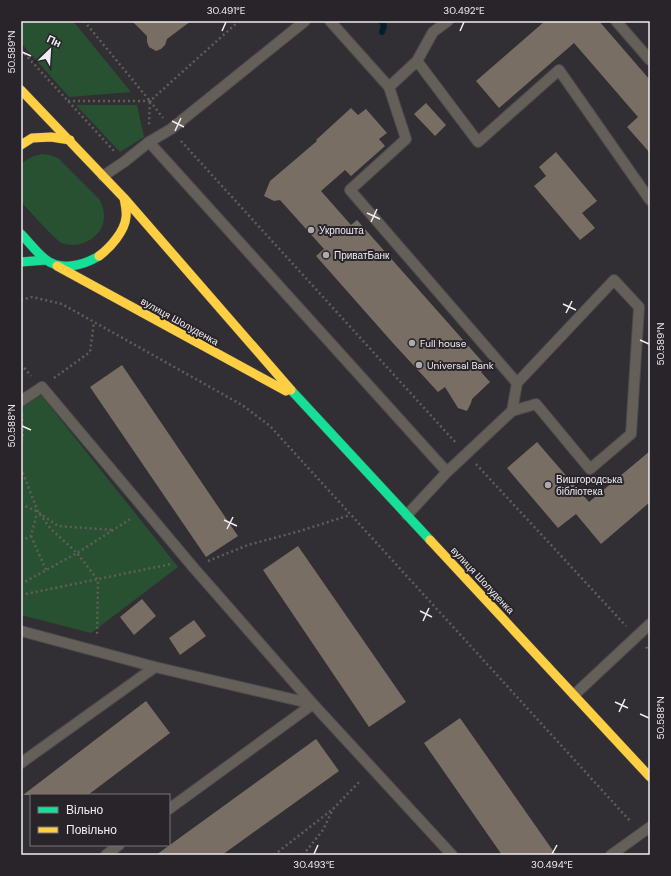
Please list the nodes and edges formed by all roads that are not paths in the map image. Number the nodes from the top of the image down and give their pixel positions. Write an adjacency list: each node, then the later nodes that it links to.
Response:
1 (305, 21): 10 (lane)
2 (330, 21): 7 (lane)
3 (448, 21): 6 (lane)
4 (616, 21): 5 (lane)
5 (650, 60)
6 (417, 61): 7 (lane); 14 (lane)
7 (389, 87): 18 (lane)
8 (21, 90): 9 (main road)
9 (70, 140): 11 (main road); 12 (main road, вулиця Шолуденка)
10 (149, 142): 12 (lane); 22 (lane)
11 (21, 145)
12 (103, 176): 13 (main road, вулиця Шолуденка)
13 (124, 198): 16 (main road); 19 (main road, вулиця Шолуденка)
14 (650, 200)
15 (21, 234): 16 (main road, вулиця Шолуденка)
16 (48, 261): 17 (main road); 19 (main road, вулиця Шолуденка)
17 (21, 262)
18 (517, 383): 21 (lane); 21 (lane)
19 (299, 399): 23 (main road, вулиця Шолуденка)
20 (21, 401): 28 (lane)
21 (512, 410): 22 (lane)
22 (447, 472): 23 (lane)
23 (407, 515): 27 (main road, вулиця Шолуденка)
24 (650, 624): 27 (lane)
25 (21, 631): 26 (lane)
26 (155, 667): 28 (lane); 29 (lane)
27 (574, 695): 30 (main road, вулиця Шолуденка)
28 (313, 704): 31 (lane); 35 (lane)
29 (21, 763)
30 (650, 777)
31 (170, 808)
32 (646, 830): 36 (lane)
33 (118, 846): 34 (lane)
34 (106, 855)
35 (452, 855)
36 (611, 855)

